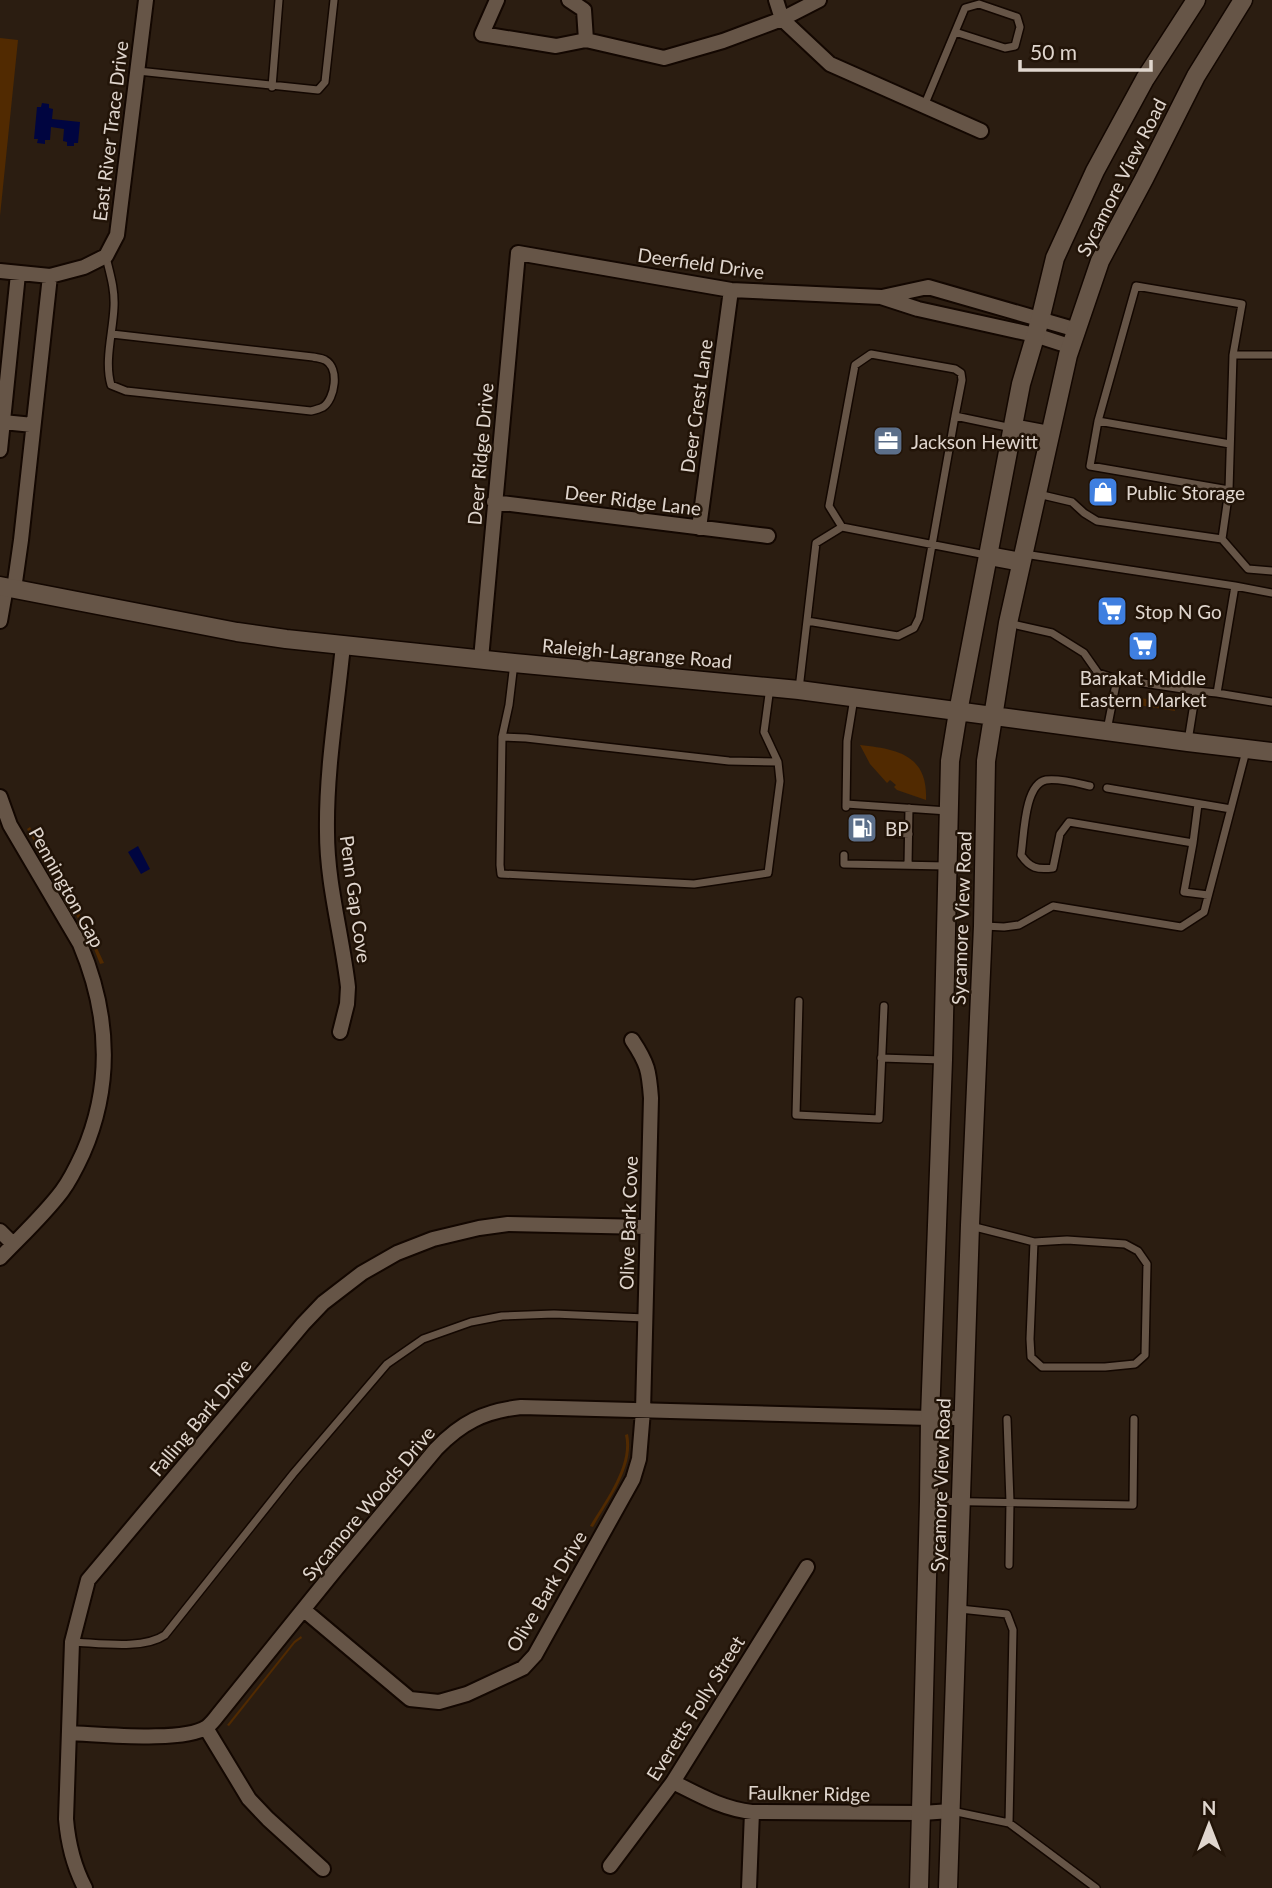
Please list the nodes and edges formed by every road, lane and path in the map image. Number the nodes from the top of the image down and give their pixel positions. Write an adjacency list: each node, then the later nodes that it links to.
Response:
1 (146, 0): 13 (street, East River Trace Drive)
2 (279, 0): 14 (lane)
3 (334, 0): 14 (lane)
4 (497, 0): 12 (street)
5 (569, 0): 12 (street)
6 (776, 0): 10 (street)
7 (819, 0): 10 (street)
8 (1196, 0): 24 (main road, Sycamore View Road)
9 (1243, 0): 26 (main road, Sycamore View Road)
10 (782, 19): 12 (street); 15 (street)
11 (955, 32): 11 (lane); 15 (lane)
12 (586, 40)
13 (138, 71): 14 (lane); 18 (street, East River Trace Drive)
14 (272, 87)
15 (924, 106): 16 (street)
16 (981, 131)
17 (518, 253): 22 (street, Deerfield Drive); 39 (street, Deer Ridge Drive)
18 (106, 256): 21 (street); 25 (lane)
19 (0, 271): 20 (street)
20 (18, 274): 21 (street); 31 (street)
21 (51, 276): 32 (street)
22 (731, 290): 23 (street, Deerfield Drive); 41 (street, Deer Crest Lane)
23 (881, 298): 24 (street, Deerfield Drive); 24 (street, Deerfield Drive)
24 (1037, 327): 26 (street, Deerfield Drive); 33 (main road, Sycamore View Road)
25 (112, 334): 25 (lane)
26 (1075, 339): 34 (main road, Sycamore View Road)
27 (1233, 355): 28 (lane); 30 (lane); 35 (lane)
28 (1272, 355)
29 (955, 416): 33 (lane); 40 (lane); 44 (lane)
30 (1098, 421): 35 (lane); 37 (lane)
31 (3, 422): 32 (street); 36 (street)
32 (33, 425): 49 (street)
33 (1012, 428): 34 (main road); 45 (main road, Sycamore View Road)
34 (1049, 435): 38 (main road, Sycamore View Road)
35 (1230, 444): 37 (lane)
36 (0, 450)
37 (1229, 490): 43 (lane)
38 (1037, 494): 43 (lane); 46 (main road, Sycamore View Road)
39 (494, 502): 41 (street, Deer Ridge Lane); 55 (street, Deer Ridge Drive)
40 (842, 527): 44 (lane); 52 (lane)
41 (699, 528): 42 (street, Deer Ridge Lane)
42 (768, 536)
43 (1222, 539): 47 (lane)
44 (933, 544): 45 (lane); 52 (lane)
45 (989, 556): 46 (main road); 64 (main road, Sycamore View Road)
46 (1023, 558): 48 (lane); 53 (main road, Sycamore View Road)
47 (1272, 571)
48 (1235, 586): 50 (lane); 61 (lane)
49 (7, 587): 51 (street); 54 (main road, Raleigh-Lagrange Road)
50 (1272, 593)
51 (0, 621)
52 (807, 621): 59 (lane)
53 (1008, 623): 57 (lane); 65 (main road, Sycamore View Road)
54 (343, 645): 55 (main road, Raleigh-Lagrange Road); 90 (street, Penn Gap Cove)
55 (481, 659): 56 (main road, Raleigh-Lagrange Road)
56 (514, 663): 58 (main road, Raleigh-Lagrange Road); 67 (lane)
57 (1117, 679): 60 (lane); 66 (lane)
58 (770, 686): 59 (main road, Raleigh-Lagrange Road); 71 (lane)
59 (799, 690): 62 (main road, Raleigh-Lagrange Road)
60 (1196, 691): 61 (lane); 68 (lane)
61 (1217, 693): 63 (lane)
62 (854, 697): 64 (main road, Raleigh-Lagrange Road); 76 (lane)
63 (1272, 702)
64 (958, 712): 65 (main road, Raleigh-Lagrange Road); 78 (main road, Sycamore View Road)
65 (993, 717): 66 (main road, Raleigh-Lagrange Road); 87 (main road, Sycamore View Road)
66 (1107, 731): 68 (main road, Raleigh-Lagrange Road)
67 (502, 737): 71 (lane); 71 (lane)
68 (1188, 743): 69 (main road, Raleigh-Lagrange Road)
69 (1247, 749): 70 (main road, Raleigh-Lagrange Road); 77 (lane)
70 (1272, 752)
71 (778, 762)
72 (1090, 786): 82 (lane)
73 (1107, 788): 75 (lane)
74 (0, 797): 79 (street, Pennington Gap)
75 (1198, 804): 77 (lane); 82 (lane)
76 (909, 808): 78 (lane); 81 (lane)
77 (1231, 809): 86 (lane)
78 (949, 811): 85 (main road, Sycamore View Road)
79 (5, 828): 98 (street, Pennington Gap)
80 (891, 833): 81 (lane)
81 (909, 834): 84 (lane)
82 (1193, 843): 86 (lane)
83 (844, 856): 84 (lane)
84 (908, 865): 85 (lane)
85 (948, 866): 93 (main road, Sycamore View Road)
86 (1208, 895): 87 (lane)
87 (983, 926): 94 (main road, Sycamore View Road)
88 (799, 1001): 92 (lane)
89 (884, 1006): 92 (lane)
90 (340, 1032)
91 (632, 1040): 95 (street, Olive Bark Cove)
92 (881, 1058): 93 (lane)
93 (943, 1060): 102 (main road, Sycamore View Road)
94 (970, 1226): 97 (lane); 103 (main road, Sycamore View Road)
95 (647, 1227): 100 (street, Olive Bark Cove); 113 (street, Falling Bark Drive)
96 (0, 1231): 98 (street)
97 (1034, 1242): 97 (lane)
98 (13, 1244): 99 (street, Pennington Gap)
99 (0, 1258)
100 (645, 1318): 101 (street, Olive Bark Cove); 113 (lane)
101 (643, 1411): 102 (street, Sycamore Woods Drive); 112 (street, Sycamore Woods Drive); 112 (street, Olive Bark Drive)
102 (930, 1418): 103 (street, Sycamore Woods Drive); 106 (main road, Sycamore View Road)
103 (963, 1418): 107 (main road, Sycamore View Road)
104 (1007, 1419): 108 (lane)
105 (1134, 1419): 108 (lane)
106 (929, 1501): 107 (lane); 119 (main road, Sycamore View Road)
107 (961, 1502): 108 (lane); 111 (main road, Sycamore View Road)
108 (1010, 1502): 109 (lane)
109 (1009, 1565)
110 (807, 1567): 116 (street, Everetts Folly Street)
111 (958, 1609): 117 (main road, Sycamore View Road); 120 (lane)
112 (304, 1610): 114 (street, Sycamore Woods Drive)
113 (72, 1642): 115 (street, Falling Bark Drive)
114 (206, 1728): 115 (street); 122 (street)
115 (69, 1733): 123 (street, Falling Bark Drive)
116 (673, 1782): 118 (street, Faulkner Ridge); 121 (street, Everetts Folly Street)
117 (951, 1811): 119 (street, Faulkner Ridge); 120 (lane); 126 (main road, Sycamore View Road)
118 (752, 1812): 119 (street, Faulkner Ridge); 124 (street)
119 (922, 1813): 125 (main road, Sycamore View Road)
120 (1009, 1823): 127 (lane)
121 (610, 1866)
122 (323, 1869)
123 (85, 1888)
124 (749, 1888)
125 (919, 1888)
126 (948, 1888)
127 (1096, 1888)

